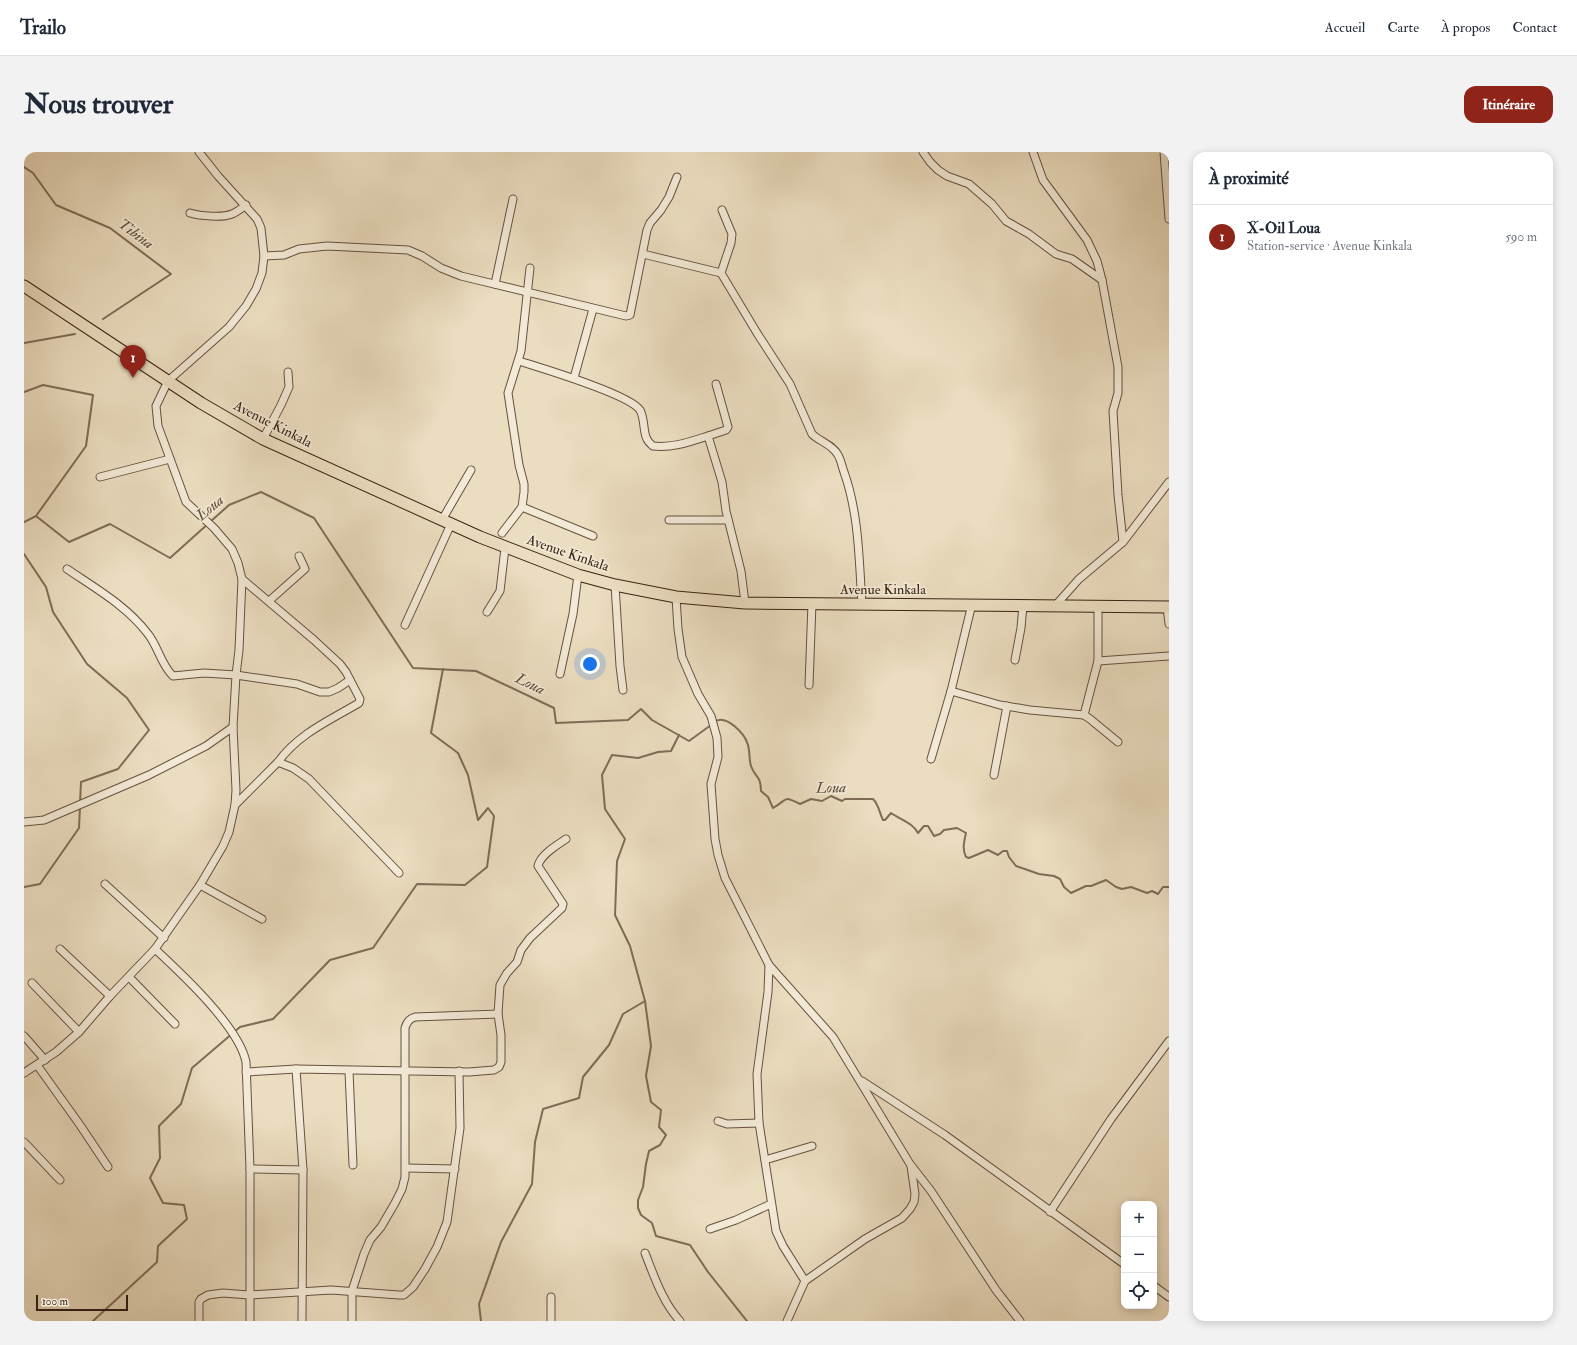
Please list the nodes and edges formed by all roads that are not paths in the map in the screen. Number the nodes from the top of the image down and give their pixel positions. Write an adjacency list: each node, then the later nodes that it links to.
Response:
1 (199, 152): 7 (street)
2 (923, 152): 15 (street)
3 (1033, 152): 15 (street)
4 (1164, 152): 10 (street)
5 (677, 177): 11 (street)
6 (513, 199): 16 (street)
7 (246, 205): 9 (street); 12 (street)
8 (722, 210): 14 (street)
9 (190, 213)
10 (1169, 220)
11 (642, 254): 14 (street); 19 (street)
12 (264, 256): 16 (street); 23 (street)
13 (530, 268): 18 (street)
14 (721, 273): 48 (street)
15 (1102, 280): 37 (street)
16 (495, 284): 18 (street)
17 (24, 286): 23 (main road, Avenue Kinkala)
18 (527, 293): 19 (street); 20 (street)
19 (593, 308): 22 (street)
20 (519, 361): 22 (street); 31 (street)
21 (288, 372): 26 (street)
22 (574, 378): 25 (street)
23 (168, 381): 26 (main road, Avenue Kinkala); 27 (street)
24 (716, 384): 25 (street)
25 (708, 436): 33 (street)
26 (263, 439): 34 (main road, Avenue Kinkala)
27 (170, 459): 29 (street); 42 (street)
28 (471, 470): 34 (street)
29 (100, 477)
30 (1169, 482): 37 (street)
31 (522, 507): 35 (street); 36 (street)
32 (669, 520): 33 (street)
33 (728, 520): 46 (street)
34 (446, 522): 38 (main road, Avenue Kinkala); 56 (street)
35 (502, 533)
36 (593, 536)
37 (1123, 542): 52 (street)
38 (505, 548): 41 (main road, Avenue Kinkala); 54 (street)
39 (299, 556): 45 (street)
40 (67, 569): 61 (street)
41 (578, 575): 43 (main road, Avenue Kinkala); 60 (street)
42 (242, 579): 45 (street); 61 (street)
43 (615, 585): 44 (main road, Avenue Kinkala); 64 (street)
44 (676, 597): 46 (main road, Avenue Kinkala); 83 (street)
45 (269, 601): 62 (street)
46 (745, 603): 47 (main road, Avenue Kinkala)
47 (812, 603): 48 (main road, Avenue Kinkala); 63 (street)
48 (862, 604): 49 (main road, Avenue Kinkala)
49 (972, 604): 50 (main road, Avenue Kinkala); 65 (street)
50 (1023, 605): 52 (main road, Avenue Kinkala); 58 (street)
51 (1098, 605): 52 (main road, Avenue Kinkala); 53 (main road, Avenue Kinkala); 59 (street)
52 (1055, 606)
53 (1168, 607): 55 (street)
54 (487, 612)
55 (1169, 624)
56 (405, 625)
57 (1169, 656): 59 (street)
58 (1015, 660)
59 (1098, 661): 67 (street)
60 (560, 674)
61 (236, 675): 62 (street); 68 (street)
62 (350, 680): 71 (street)
63 (809, 685)
64 (623, 690)
65 (951, 691): 66 (street); 70 (street)
66 (1007, 706): 67 (street); 72 (street)
67 (1084, 715): 69 (street)
68 (233, 727): 73 (street); 74 (street)
69 (1118, 742)
70 (931, 759)
71 (278, 762): 73 (street); 76 (street)
72 (994, 775)
73 (235, 805): 78 (street)
74 (24, 822)
75 (566, 839): 87 (street)
76 (399, 873)
77 (105, 884): 80 (street)
78 (200, 885): 79 (street); 80 (street)
79 (262, 919)
80 (164, 938): 82 (street)
81 (60, 948): 86 (street)
82 (155, 949): 84 (street); 98 (street)
83 (769, 965): 100 (street); 102 (street)
84 (129, 977): 86 (street); 88 (street)
85 (32, 983): 89 (street)
86 (110, 996): 89 (street)
87 (498, 1014): 95 (street); 97 (street)
88 (175, 1024)
89 (79, 1032): 92 (street)
90 (24, 1036): 92 (street)
91 (1169, 1041): 115 (street)
92 (45, 1060): 93 (street)
93 (36, 1065): 99 (street); 108 (street)
94 (296, 1069): 96 (street); 98 (street); 112 (street)
95 (406, 1070): 96 (street); 97 (street); 109 (street)
96 (349, 1071): 107 (street)
97 (459, 1071): 111 (street)
98 (246, 1072): 110 (street)
99 (24, 1073)
100 (861, 1081): 106 (street); 115 (street)
101 (718, 1121): 102 (street)
102 (759, 1123): 105 (street)
103 (24, 1142): 113 (street)
104 (812, 1146): 105 (street)
105 (765, 1160): 114 (street)
106 (910, 1164): 119 (street); 133 (street)
107 (353, 1165)
108 (108, 1167)
109 (406, 1168): 111 (street); 121 (street)
110 (250, 1169): 112 (street); 123 (street)
111 (455, 1169): 121 (street)
112 (303, 1170): 122 (street)
113 (60, 1180)
114 (771, 1204): 116 (street); 119 (street)
115 (1050, 1212): 118 (street)
116 (710, 1229)
117 (645, 1253): 131 (street)
118 (1121, 1262)
119 (805, 1281): 132 (street)
120 (1157, 1288): 125 (street)
121 (352, 1291): 122 (street); 129 (street)
122 (302, 1292): 123 (street); 128 (street)
123 (249, 1295): 126 (street); 127 (street)
124 (551, 1297): 130 (street)
125 (1169, 1298)
126 (199, 1321)
127 (250, 1321)
128 (302, 1321)
129 (352, 1321)
130 (551, 1321)
131 (680, 1321)
132 (786, 1321)
133 (1020, 1321)

